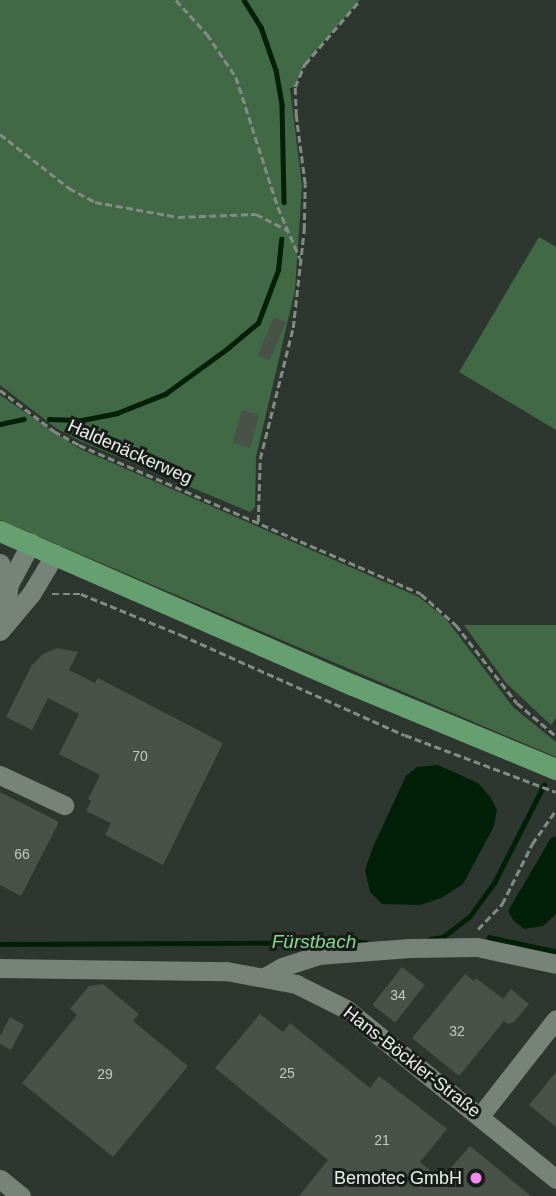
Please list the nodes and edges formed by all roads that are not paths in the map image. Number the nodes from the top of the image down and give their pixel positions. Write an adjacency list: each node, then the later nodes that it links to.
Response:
1 (0, 531): 2 (main road)
2 (31, 544): 3 (main road); 5 (street)
3 (55, 554): 6 (street); 7 (main road)
4 (0, 563): 5 (street)
5 (9, 584): 6 (street)
6 (2, 627)
7 (556, 769)
8 (0, 775): 9 (street)
9 (64, 805)
10 (556, 964): 12 (street)
11 (0, 968): 12 (street, Hans-Böckler-Straße)
12 (267, 976): 14 (street, Hans-Böckler-Straße)
13 (556, 1019): 14 (street)
14 (480, 1116): 16 (street, Hans-Böckler-Straße)
15 (0, 1179): 17 (street)
16 (556, 1179)
17 (22, 1196)

